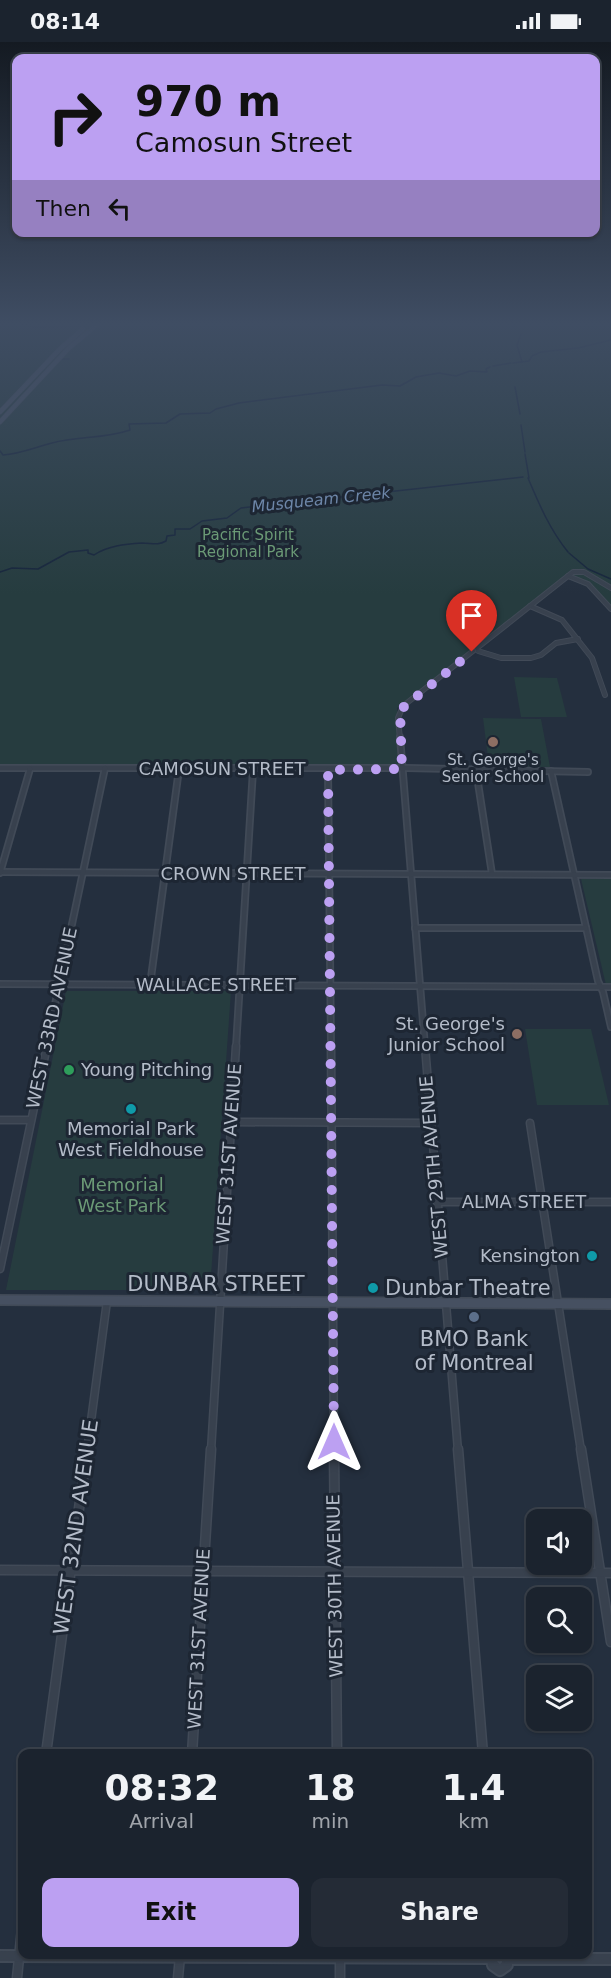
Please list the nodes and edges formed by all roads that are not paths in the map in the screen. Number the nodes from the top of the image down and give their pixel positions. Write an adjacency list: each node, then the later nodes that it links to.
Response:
1 (568, 576): 2 (street); 3 (street, WEST 29TH AVENUE); 4 (street)
2 (611, 588)
3 (530, 606): 5 (street); 6 (street, WEST 29TH AVENUE)
4 (611, 609)
5 (578, 639): 6 (street); 7 (street)
6 (476, 650): 12 (street, WEST 29TH AVENUE)
7 (605, 695)
8 (0, 768): 10 (street, CAMOSUN STREET)
9 (105, 768): 10 (street, CAMOSUN STREET); 11 (street, CAMOSUN STREET); 19 (street, WEST 33RD AVENUE)
10 (30, 769): 18 (street)
11 (179, 769): 13 (street, CAMOSUN STREET); 20 (street)
12 (402, 769): 14 (street, CAMOSUN STREET); 15 (street, CAMOSUN STREET); 23 (street, WEST 29TH AVENUE)
13 (253, 770): 14 (street, CAMOSUN STREET); 21 (street, WEST 31ST AVENUE)
14 (328, 770): 22 (street, WEST 30TH AVENUE)
15 (476, 770): 16 (street, CAMOSUN STREET); 24 (street)
16 (551, 771): 17 (street, CAMOSUN STREET); 25 (street)
17 (588, 772)
18 (0, 873): 19 (street, CROWN STREET)
19 (83, 873): 20 (street, CROWN STREET); 30 (street, WEST 33RD AVENUE)
20 (165, 873): 21 (street, CROWN STREET); 31 (street)
21 (247, 874): 22 (street, CROWN STREET); 32 (street, WEST 31ST AVENUE)
22 (328, 874): 23 (street, CROWN STREET); 33 (street, WEST 30TH AVENUE)
23 (411, 874): 24 (street, CROWN STREET); 27 (street, WEST 29TH AVENUE)
24 (492, 874): 25 (street, CROWN STREET)
25 (574, 875): 26 (street, CROWN STREET); 28 (street)
26 (611, 875)
27 (415, 928): 28 (street); 34 (street, WEST 29TH AVENUE)
28 (586, 928): 35 (street)
29 (0, 984): 30 (street, WALLACE STREET)
30 (59, 985): 31 (street, WALLACE STREET); 39 (street, WEST 33RD AVENUE)
31 (150, 985): 32 (street, WALLACE STREET)
32 (240, 985): 33 (street, WALLACE STREET); 40 (street, WEST 31ST AVENUE)
33 (330, 986): 34 (street, WALLACE STREET); 41 (street, WEST 30TH AVENUE)
34 (420, 987): 35 (street, WALLACE STREET); 42 (street, WEST 29TH AVENUE)
35 (600, 987): 36 (street, WALLACE STREET); 37 (street)
36 (611, 987)
37 (611, 1027)
38 (0, 1120): 39 (street)
39 (31, 1120): 47 (street, WEST 33RD AVENUE)
40 (231, 1122): 41 (street); 50 (street, WEST 31ST AVENUE)
41 (331, 1122): 42 (street); 51 (street, WEST 30TH AVENUE)
42 (431, 1123): 44 (street, WEST 29TH AVENUE)
43 (530, 1123): 45 (street)
44 (437, 1202): 45 (street, ALMA STREET); 52 (street, WEST 29TH AVENUE)
45 (542, 1203): 46 (street, ALMA STREET); 53 (street)
46 (611, 1203)
47 (0, 1269)
48 (0, 1300): 49 (main road, DUNBAR STREET)
49 (107, 1301): 50 (main road, DUNBAR STREET); 56 (street, WEST 32ND AVENUE)
50 (220, 1301): 51 (main road, DUNBAR STREET); 57 (street, WEST 31ST AVENUE)
51 (332, 1302): 52 (main road, DUNBAR STREET); 58 (street, WEST 30TH AVENUE)
52 (445, 1303): 53 (main road, DUNBAR STREET); 59 (street, WEST 29TH AVENUE)
53 (558, 1303): 54 (main road, DUNBAR STREET); 60 (street)
54 (611, 1304)
55 (0, 1570): 56 (street)
56 (71, 1570): 57 (street); 63 (street, WEST 32ND AVENUE)
57 (203, 1571): 58 (street); 64 (street, WEST 31ST AVENUE)
58 (335, 1572): 59 (street); 65 (street, WEST 30TH AVENUE)
59 (468, 1573): 60 (street); 66 (street, WEST 29TH AVENUE)
60 (600, 1573): 61 (street); 62 (street)
61 (611, 1573)
62 (611, 1642)
63 (47, 1749)
64 (192, 1749)
65 (337, 1749)
66 (483, 1749)
67 (0, 1956): 68 (street)
68 (18, 1956)
69 (19, 1959): 77 (street)
70 (180, 1959): 78 (street)
71 (340, 1959): 79 (street)
72 (492, 1959): 76 (street)
73 (508, 1959): 76 (street)
74 (592, 1959): 75 (street)
75 (611, 1959)
76 (501, 1974)
77 (17, 1978)
78 (178, 1978)
79 (340, 1978)

